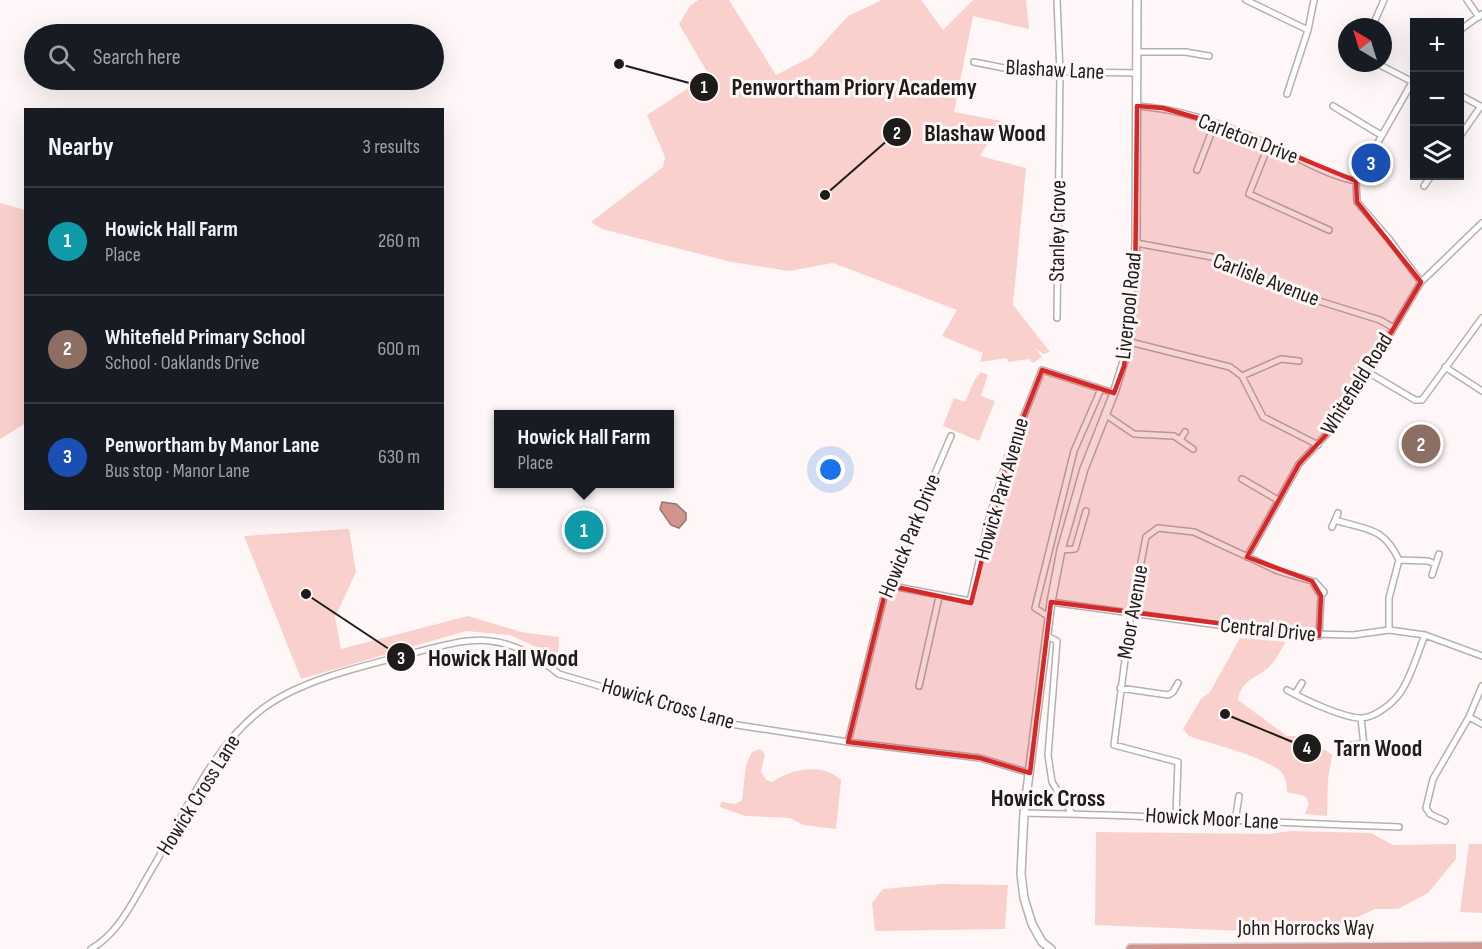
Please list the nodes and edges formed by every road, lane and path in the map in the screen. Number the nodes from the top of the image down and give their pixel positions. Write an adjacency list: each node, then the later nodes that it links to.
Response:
1 (1057, 0): 15 (street, Stanley Grove)
2 (1137, 0): 11 (street, Liverpool Road)
3 (1246, 0): 10 (street)
4 (1314, 0): 10 (street)
5 (1384, 0): 8 (street)
6 (1467, 0): 7 (street)
7 (1480, 15): 9 (street)
8 (1376, 18)
9 (1464, 27)
10 (1308, 30): 19 (street)
11 (1138, 52): 12 (street); 16 (street, Liverpool Road)
12 (1209, 56)
13 (974, 62): 15 (street, Blashaw Lane)
14 (1392, 71): 17 (street)
15 (1060, 73): 16 (street, Blashaw Lane); 36 (street, Stanley Grove)
16 (1137, 73): 21 (street, Liverpool Road)
17 (1410, 79)
18 (1410, 88): 26 (street)
19 (1287, 94)
20 (1464, 97): 23 (street)
21 (1137, 106): 24 (street, Carleton Drive); 34 (street, Liverpool Road)
22 (1333, 106): 26 (street)
23 (1482, 107): 25 (street)
24 (1215, 123): 27 (street, Carleton Drive); 28 (street)
25 (1464, 131)
26 (1381, 135): 30 (street)
27 (1269, 144): 30 (street, Carleton Drive); 33 (street)
28 (1197, 170)
29 (1428, 180): 31 (street)
30 (1356, 181): 35 (street)
31 (1424, 186)
32 (1482, 223): 35 (street, Whitefield Road)
33 (1329, 230)
34 (1136, 243): 38 (street, Carlisle Avenue); 39 (street, Liverpool Road)
35 (1421, 282): 38 (street, Whitefield Road)
36 (1058, 318)
37 (1482, 318): 41 (street)
38 (1392, 327): 42 (street, Whitefield Road)
39 (1130, 342): 43 (street); 46 (street, Liverpool Road)
40 (1299, 361): 43 (street)
41 (1445, 367): 42 (street); 45 (street)
42 (1366, 371): 51 (street, Whitefield Road)
43 (1242, 376): 51 (street)
44 (1101, 389): 46 (street, Howick Park Avenue); 66 (street, Howick Park Avenue); 69 (street)
45 (1482, 391)
46 (1114, 393): 47 (street, Liverpool Road)
47 (1106, 415): 50 (street); 59 (street, Liverpool Road)
48 (1185, 432): 50 (street)
49 (951, 436): 65 (street, Howick Park Drive)
50 (1180, 440): 52 (street)
51 (1318, 445): 54 (street, Whitefield Road)
52 (1193, 449)
53 (1242, 479): 54 (street)
54 (1278, 500): 61 (street, Whitefield Road)
55 (1086, 511): 59 (street)
56 (1338, 513): 57 (street)
57 (1335, 520): 58 (street); 62 (street)
58 (1332, 527)
59 (1061, 550): 67 (street, Liverpool Road)
60 (1439, 554): 63 (street)
61 (1247, 557): 68 (street, Moor Avenue); 73 (street, Moor Avenue)
62 (1399, 560): 63 (street); 70 (street)
63 (1435, 564): 64 (street)
64 (1432, 575)
65 (886, 585): 66 (street, Howick Park Avenue); 85 (street, Howick Park Drive)
66 (939, 597): 77 (street)
67 (1051, 602): 68 (street, Central Drive); 69 (street, Liverpool Road)
68 (1131, 613): 73 (street, Central Drive); 79 (street, Moor Avenue)
69 (1049, 617): 72 (street, Liverpool Road)
70 (1389, 630): 71 (street, Central Drive); 73 (street, Central Drive)
71 (1425, 634): 74 (street, Central Drive); 83 (street)
72 (1047, 636): 89 (street, Liverpool Road); 91 (street, Liverpool Road)
73 (1318, 636)
74 (1482, 656)
75 (1178, 683): 79 (street)
76 (1302, 683): 81 (street)
77 (919, 686)
78 (1482, 686): 82 (street)
79 (1120, 688): 93 (street, Moor Avenue)
80 (1287, 690): 81 (street)
81 (1295, 694): 83 (street)
82 (1469, 717): 84 (street); 95 (street)
83 (1361, 718): 86 (street)
84 (1482, 724)
85 (848, 742): 89 (street, Howick Cross Lane); 99 (street, Howick Cross Lane)
86 (1364, 744): 87 (street); 88 (street)
87 (1351, 745)
88 (1365, 755)
89 (1030, 773): 92 (street, Liverpool Road)
90 (1239, 796): 94 (street)
91 (1071, 812): 92 (street, Howick Moor Lane); 93 (street, Howick Moor Lane)
92 (1024, 813): 97 (street, Liverpool Road)
93 (1176, 816): 94 (street, Howick Moor Lane)
94 (1235, 822): 96 (street, Howick Moor Lane)
95 (1444, 822)
96 (1399, 827)
97 (1042, 945): 100 (street, Liverpool Road)
98 (1482, 947): 101 (highway, John Horrocks Way)
99 (91, 949)
100 (1051, 949)
101 (1131, 949)

